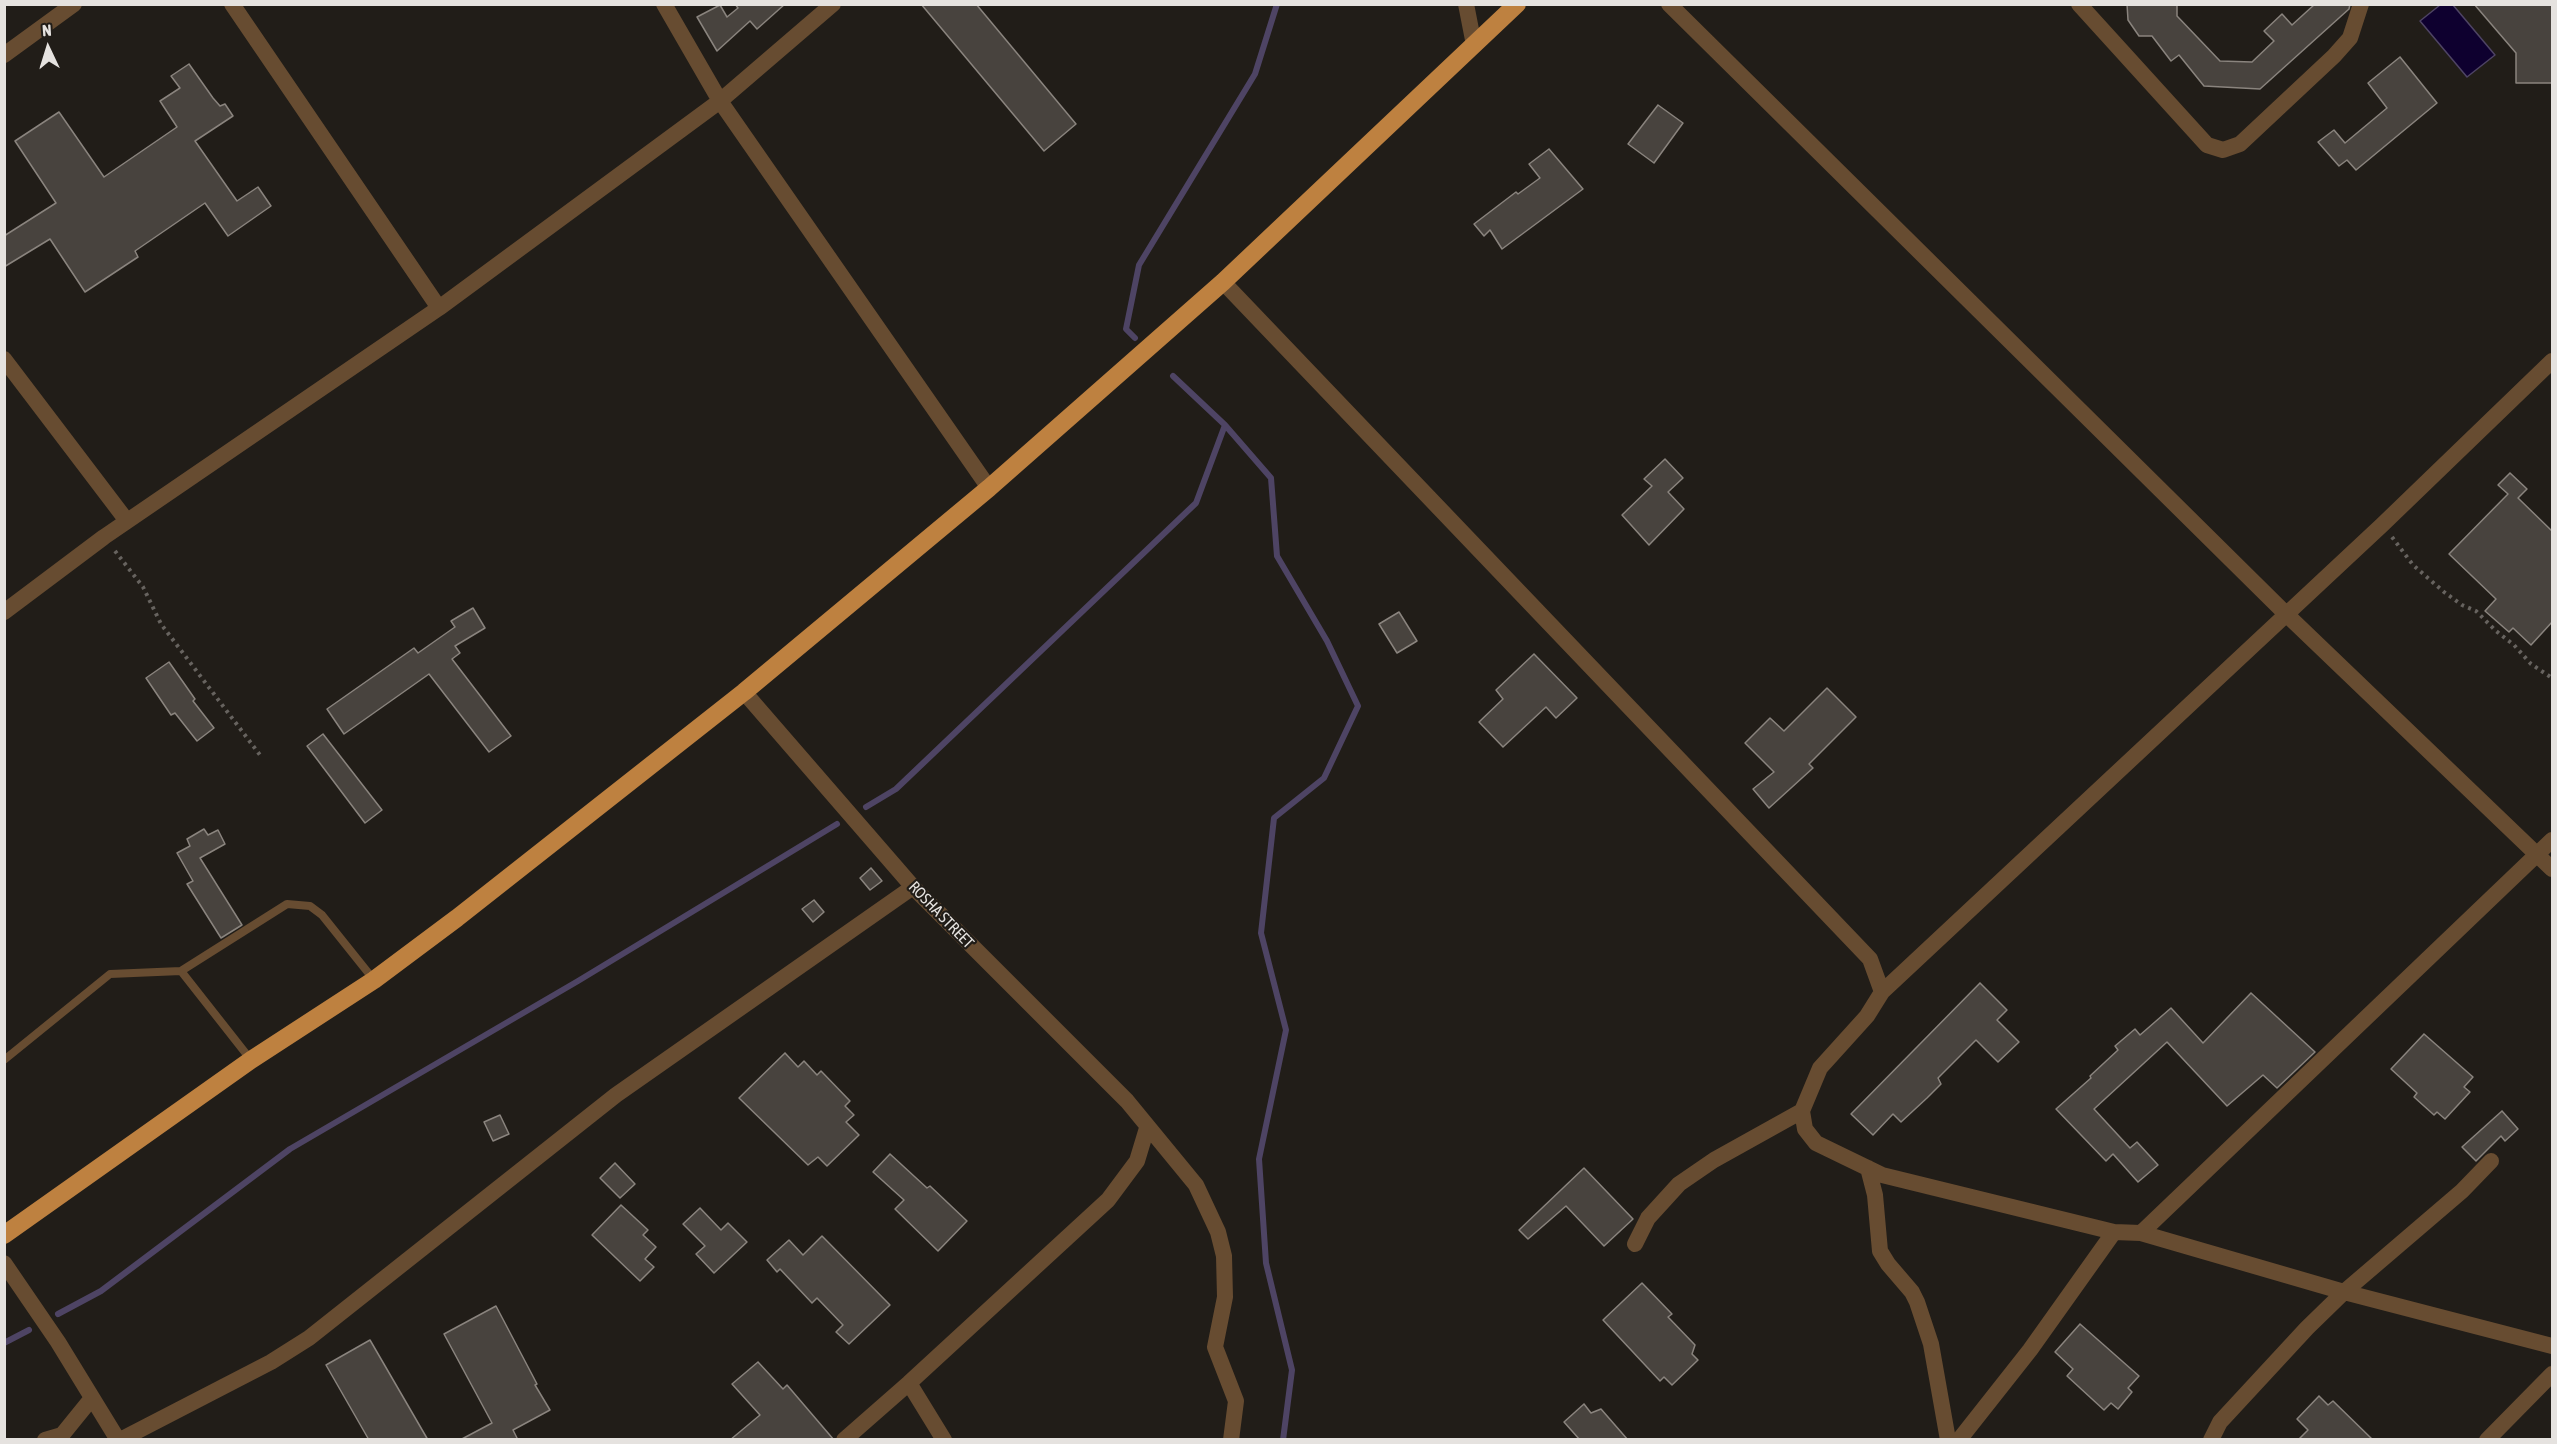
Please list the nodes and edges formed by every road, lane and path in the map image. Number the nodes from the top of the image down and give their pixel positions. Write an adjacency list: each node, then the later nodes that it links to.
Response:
1 (74, 4): 11 (street)
2 (232, 4): 14 (street)
3 (664, 4): 12 (street)
4 (833, 4): 12 (street)
5 (1466, 4): 10 (street)
6 (1517, 4): 10 (highway)
7 (1669, 4): 22 (street)
8 (2079, 4): 9 (street)
9 (2361, 4)
10 (1473, 45): 13 (highway)
11 (4, 55)
12 (720, 101): 14 (street); 17 (street)
13 (1223, 282): 17 (highway); 32 (street)
14 (439, 308): 18 (street)
15 (4, 359): 18 (street)
16 (2553, 361): 19 (street)
17 (989, 488): 24 (highway)
18 (127, 521): 20 (street)
19 (2382, 525): 22 (street); 23 (path)
20 (104, 537): 21 (street); 25 (path)
21 (4, 612)
22 (2286, 614): 27 (street); 32 (street)
23 (2553, 678)
24 (744, 692): 29 (street, ROSHA STREET); 31 (highway)
25 (260, 755)
26 (2553, 840): 27 (street)
27 (2537, 855): 28 (street); 40 (street)
28 (2553, 869)
29 (913, 887): 36 (street, ROSHA STREET); 50 (street)
30 (181, 971): 31 (lane); 33 (lane); 34 (lane)
31 (374, 980): 34 (highway)
32 (1881, 992): 35 (street)
33 (4, 1060)
34 (251, 1060): 41 (highway)
35 (1802, 1111): 38 (street); 42 (street)
36 (1147, 1128): 47 (street); 53 (street, ROSHA STREET)
37 (2491, 1161): 44 (street)
38 (1868, 1168): 39 (street); 54 (street)
39 (2114, 1232): 40 (street); 55 (street)
40 (2141, 1233): 44 (street)
41 (4, 1235)
42 (1635, 1244)
43 (4, 1263): 48 (street)
44 (2344, 1292): 45 (street); 56 (street)
45 (2553, 1346)
46 (2553, 1374): 57 (street)
47 (909, 1383): 51 (street); 52 (street)
48 (92, 1398): 49 (street); 50 (street)
49 (45, 1440)
50 (119, 1440)
51 (844, 1440)
52 (944, 1440)
53 (1231, 1440)
54 (1948, 1440)
55 (1959, 1440)
56 (2211, 1440)
57 (2487, 1440)

